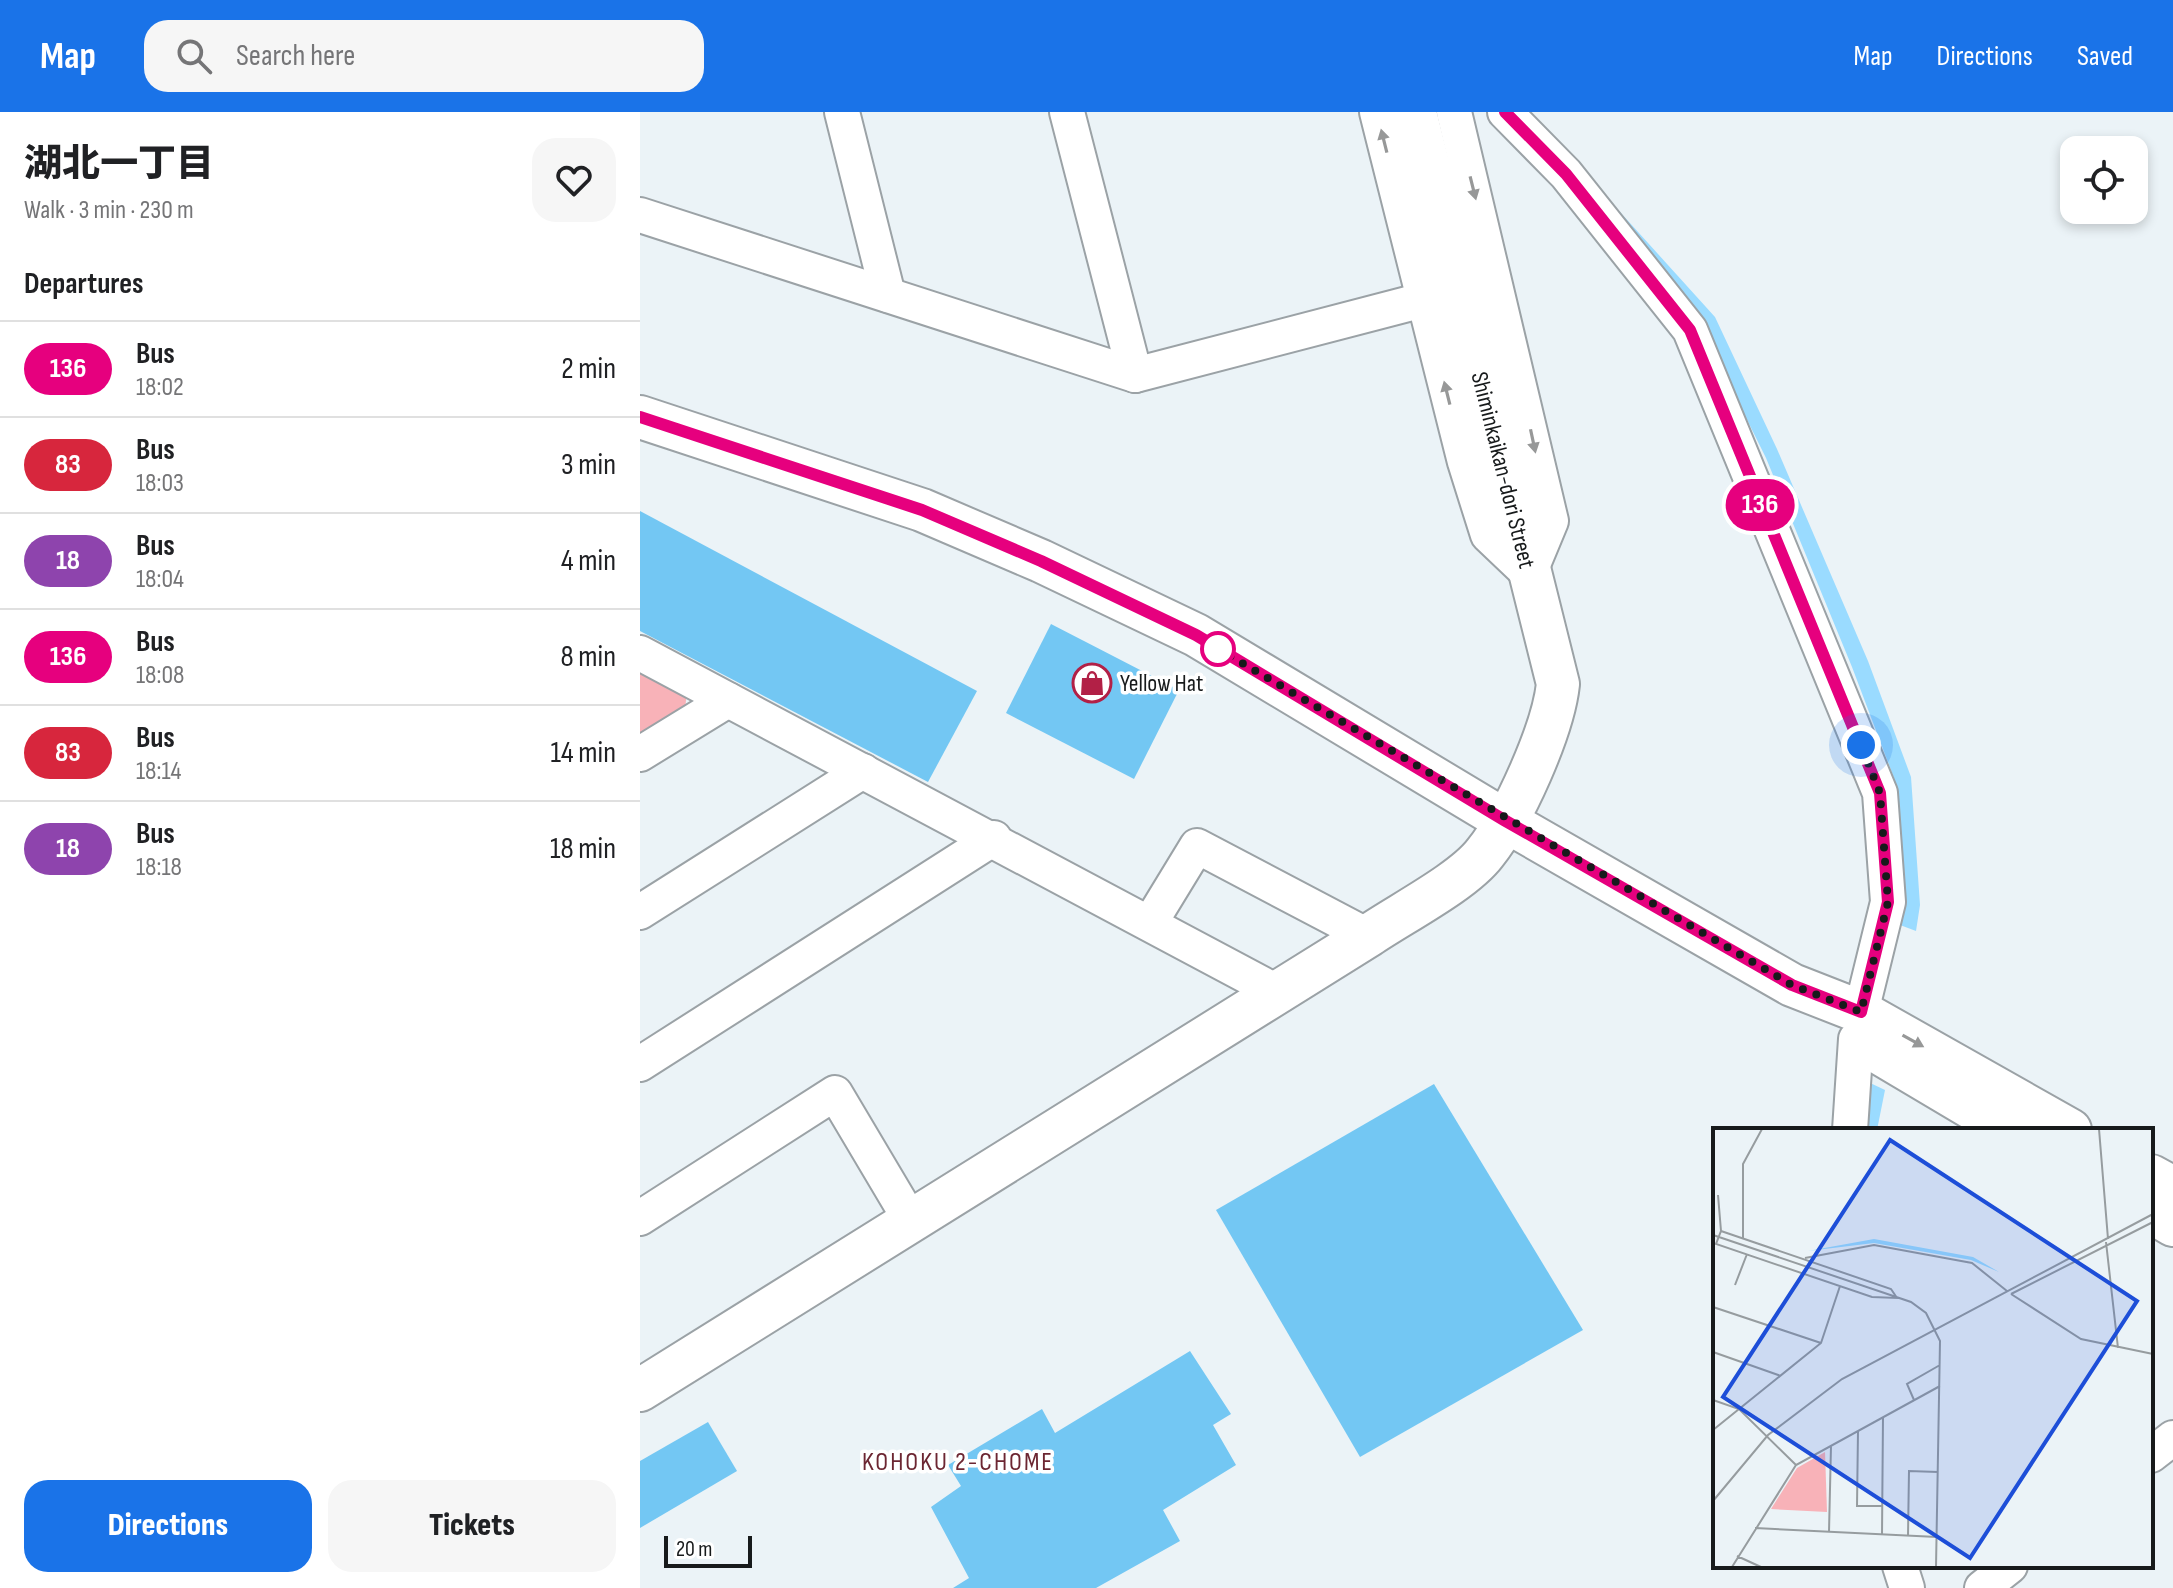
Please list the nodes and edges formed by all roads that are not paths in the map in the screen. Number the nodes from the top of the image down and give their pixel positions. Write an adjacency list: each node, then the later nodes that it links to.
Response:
1 (842, 112): 8 (street)
2 (1067, 112): 10 (street)
3 (1377, 112): 9 (street, one-way to 3)
4 (1415, 112): 12 (street, Shiminkaikan-dori Street)
5 (1454, 112): 12 (street, one-way to 12)
6 (1505, 112): 23 (street)
7 (640, 215): 8 (street)
8 (888, 295): 10 (street)
9 (1423, 300): 10 (street); 12 (street, one-way to 9)
10 (1135, 375)
11 (640, 417): 17 (street)
12 (1529, 574): 17 (street, Shiminkaikan-dori Street)
13 (640, 653): 14 (street)
14 (728, 700): 15 (street); 16 (street)
15 (640, 754)
16 (863, 771): 18 (street); 19 (street)
17 (1504, 820): 21 (street, Shiminkaikan-dori Street); 23 (street)
18 (994, 838): 20 (street); 24 (street)
19 (640, 912)
20 (1150, 923): 21 (street); 22 (street)
21 (1368, 936): 22 (street, Shiminkaikan-dori Street)
22 (1277, 992): 32 (street, Shiminkaikan-dori Street)
23 (1858, 1026): 25 (street); 26 (street); 27 (street, one-way to 27)
24 (640, 1064)
25 (1850, 1128)
26 (2006, 1128)
27 (2066, 1128)
28 (2153, 1177): 29 (street)
29 (2173, 1188)
30 (2153, 1213): 33 (street)
31 (640, 1218): 32 (street)
32 (911, 1221): 34 (street, Shiminkaikan-dori Street)
33 (2173, 1225)
34 (640, 1390)
35 (2173, 1438): 36 (street)
36 (2153, 1453)
37 (1901, 1568): 39 (street)
38 (2007, 1568): 40 (street)
39 (1907, 1588)
40 (1982, 1588)

